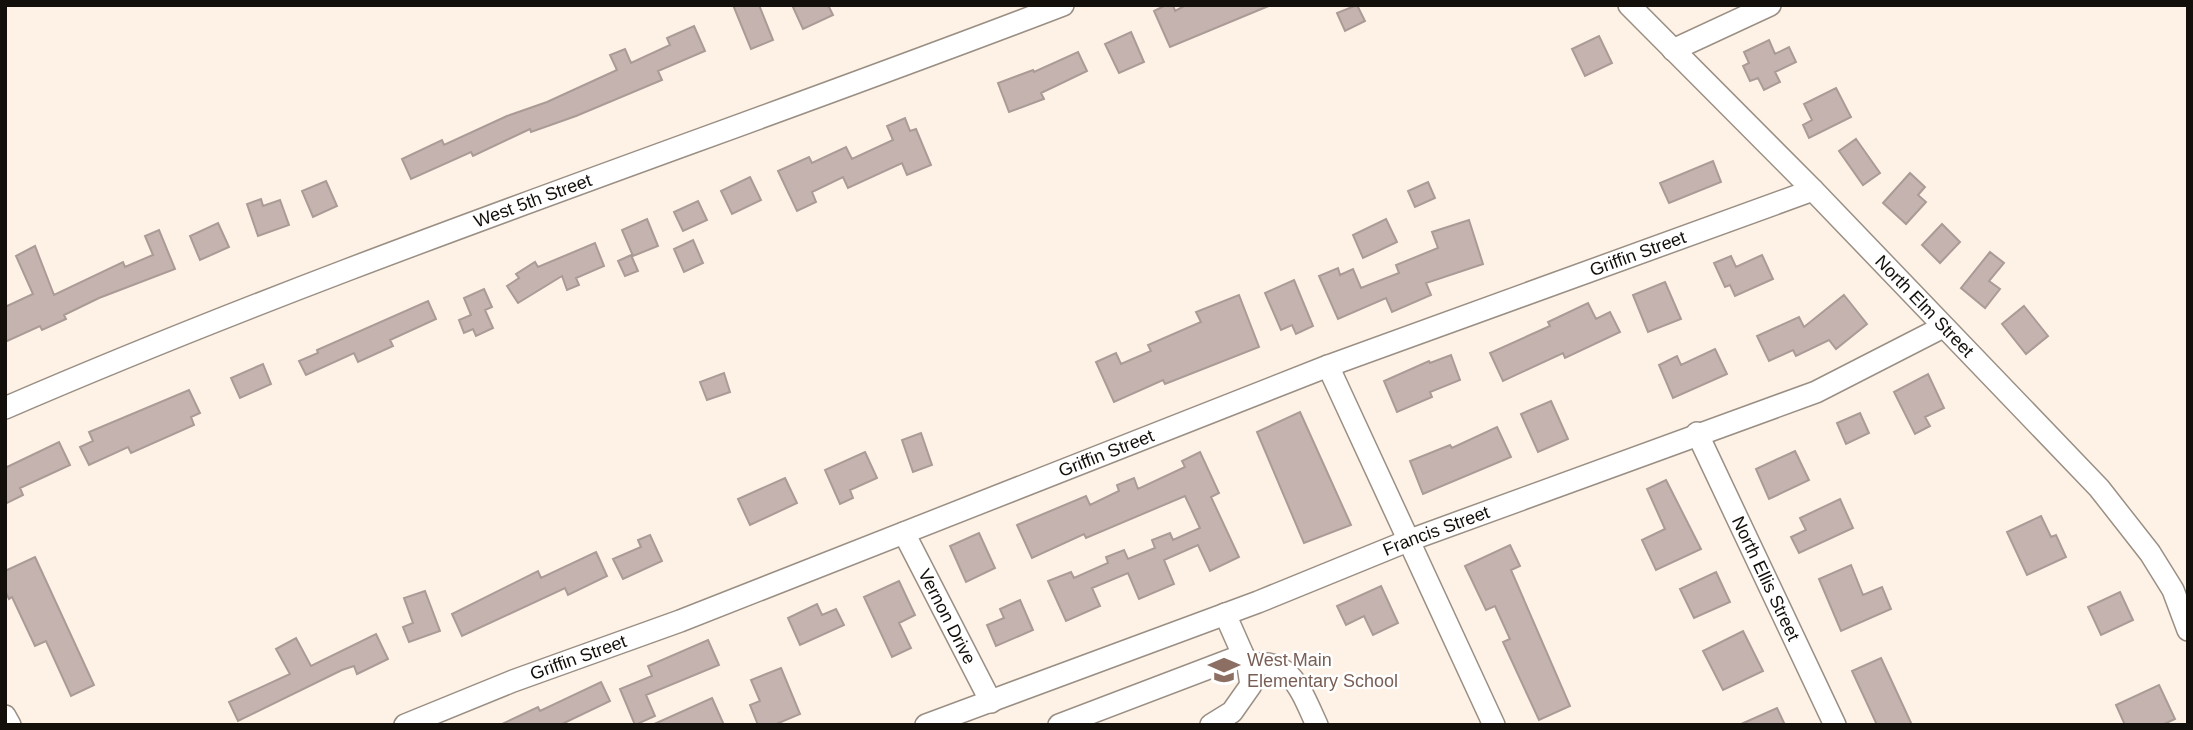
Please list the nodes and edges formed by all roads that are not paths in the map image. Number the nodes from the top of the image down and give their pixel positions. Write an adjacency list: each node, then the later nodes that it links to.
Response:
1 (1063, 5): 8 (street, West 5th Street)
2 (1629, 5): 4 (street, North Elm Street)
3 (1770, 5): 4 (street)
4 (1673, 50): 5 (street, North Elm Street)
5 (1813, 190): 6 (street, North Elm Street); 7 (street, Griffin Street)
6 (1943, 327): 9 (street, Francis Street); 12 (street, North Elm Street)
7 (1328, 366): 10 (street, Griffin Street); 11 (street)
8 (5, 408)
9 (1697, 433): 11 (street, Francis Street); 25 (street, North Ellis Street)
10 (904, 533): 16 (street, Vernon Drive); 19 (street, Griffin Street)
11 (1410, 540): 13 (street, Francis Street); 24 (street)
12 (2180, 586): 14 (street, North Elm Street)
13 (1225, 614): 15 (street); 16 (street, Francis Street)
14 (2188, 630)
15 (1245, 661): 21 (street); 22 (street); 23 (street)
16 (991, 702): 20 (street, Francis Street)
17 (5, 716): 18 (street)
18 (10, 725)
19 (405, 725)
20 (926, 725)
21 (1059, 725)
22 (1211, 725)
23 (1317, 725)
24 (1494, 725)
25 (1835, 725)

